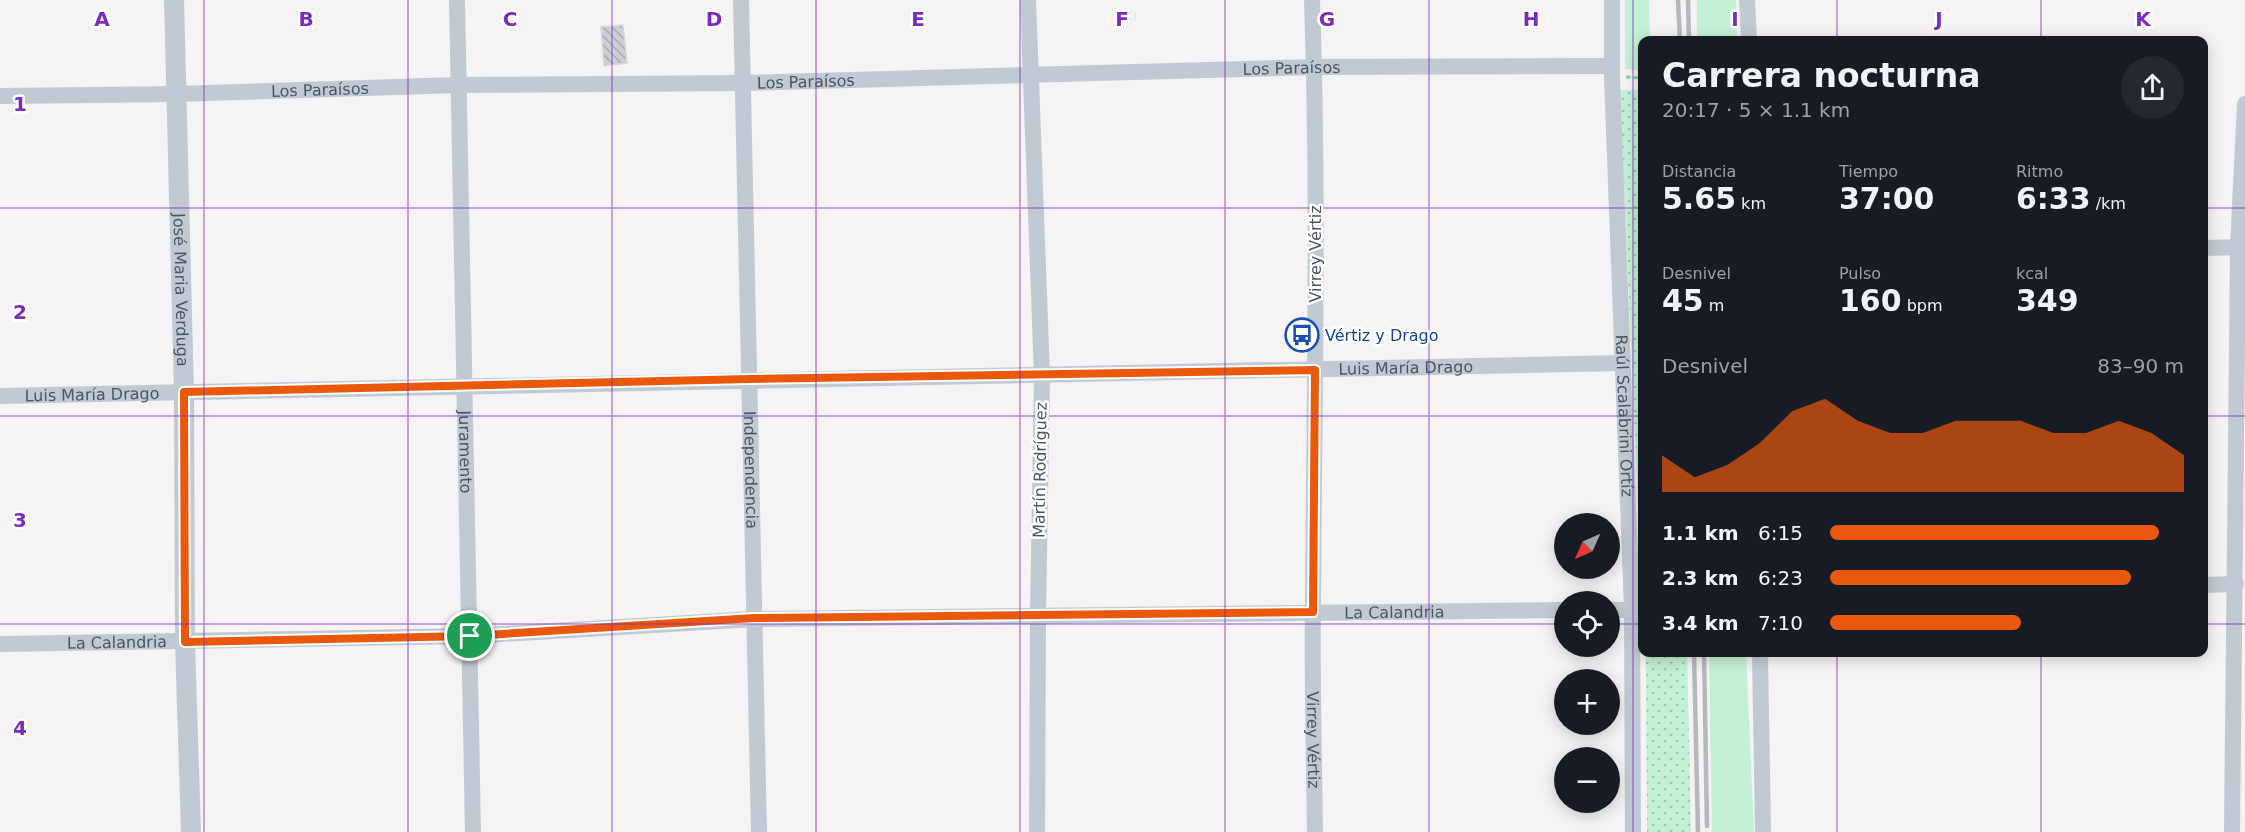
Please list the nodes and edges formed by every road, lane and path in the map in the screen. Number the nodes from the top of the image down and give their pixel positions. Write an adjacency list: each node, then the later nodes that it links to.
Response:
1 (174, 0): 14 (street, José Maria Verduga)
2 (457, 0): 13 (street, Juramento)
3 (741, 0): 12 (street, Independencia)
4 (1028, 0): 11 (street, Martín Rodríguez)
5 (1312, 0): 10 (street, Virrey Vértiz)
6 (1612, 0): 9 (street, Raúl Scalabrini Ortíz)
7 (1747, 0): 8 (street)
8 (1749, 36)
9 (1612, 66): 10 (street, Los Paraísos); 19 (street, Raúl Scalabrini Ortíz)
10 (1314, 67): 11 (street, Los Paraísos); 20 (street, Virrey Vértiz)
11 (1032, 73): 12 (street, Los Paraísos); 21 (street, Martín Rodríguez)
12 (744, 83): 13 (street, Los Paraísos); 22 (street, Independencia)
13 (458, 85): 14 (street, Los Paraísos); 23 (street, Juramento)
14 (176, 94): 15 (street, Los Paraísos); 24 (street, José Maria Verduga)
15 (0, 96)
16 (2245, 104): 17 (street)
17 (2242, 247): 18 (street); 26 (street)
18 (2208, 248)
19 (1622, 363): 20 (street, Luis María Drago); 29 (street, Raúl Scalabrini Ortíz)
20 (1315, 370): 21 (street, Luis María Drago); 32 (street, Virrey Vértiz)
21 (1042, 375): 22 (street, Luis María Drago); 33 (street, Martín Rodríguez)
22 (750, 379): 23 (street, Luis María Drago); 34 (street, Independencia)
23 (464, 385): 24 (street, Luis María Drago); 35 (street, Juramento)
24 (184, 392): 25 (street, Luis María Drago); 36 (street, José Maria Verduga)
25 (0, 396)
26 (2241, 437): 27 (street)
27 (2236, 584): 28 (street); 46 (street)
28 (2208, 585)
29 (1637, 607): 30 (street); 44 (street, Raúl Scalabrini Ortíz)
30 (1620, 609)
31 (1554, 610): 32 (street, La Calandria)
32 (1313, 612): 33 (street, La Calandria); 43 (street, Virrey Vértiz)
33 (1038, 615): 34 (street, La Calandria); 42 (street, Martín Rodríguez)
34 (754, 618): 35 (street, La Calandria); 41 (street, Independencia)
35 (470, 636): 36 (street, La Calandria); 40 (street, Juramento)
36 (185, 642): 37 (street, La Calandria); 39 (street, José Maria Verduga)
37 (0, 644)
38 (1760, 657): 45 (street)
39 (191, 832)
40 (473, 832)
41 (759, 832)
42 (1037, 832)
43 (1315, 832)
44 (1633, 832)
45 (1762, 832)
46 (2232, 832)

